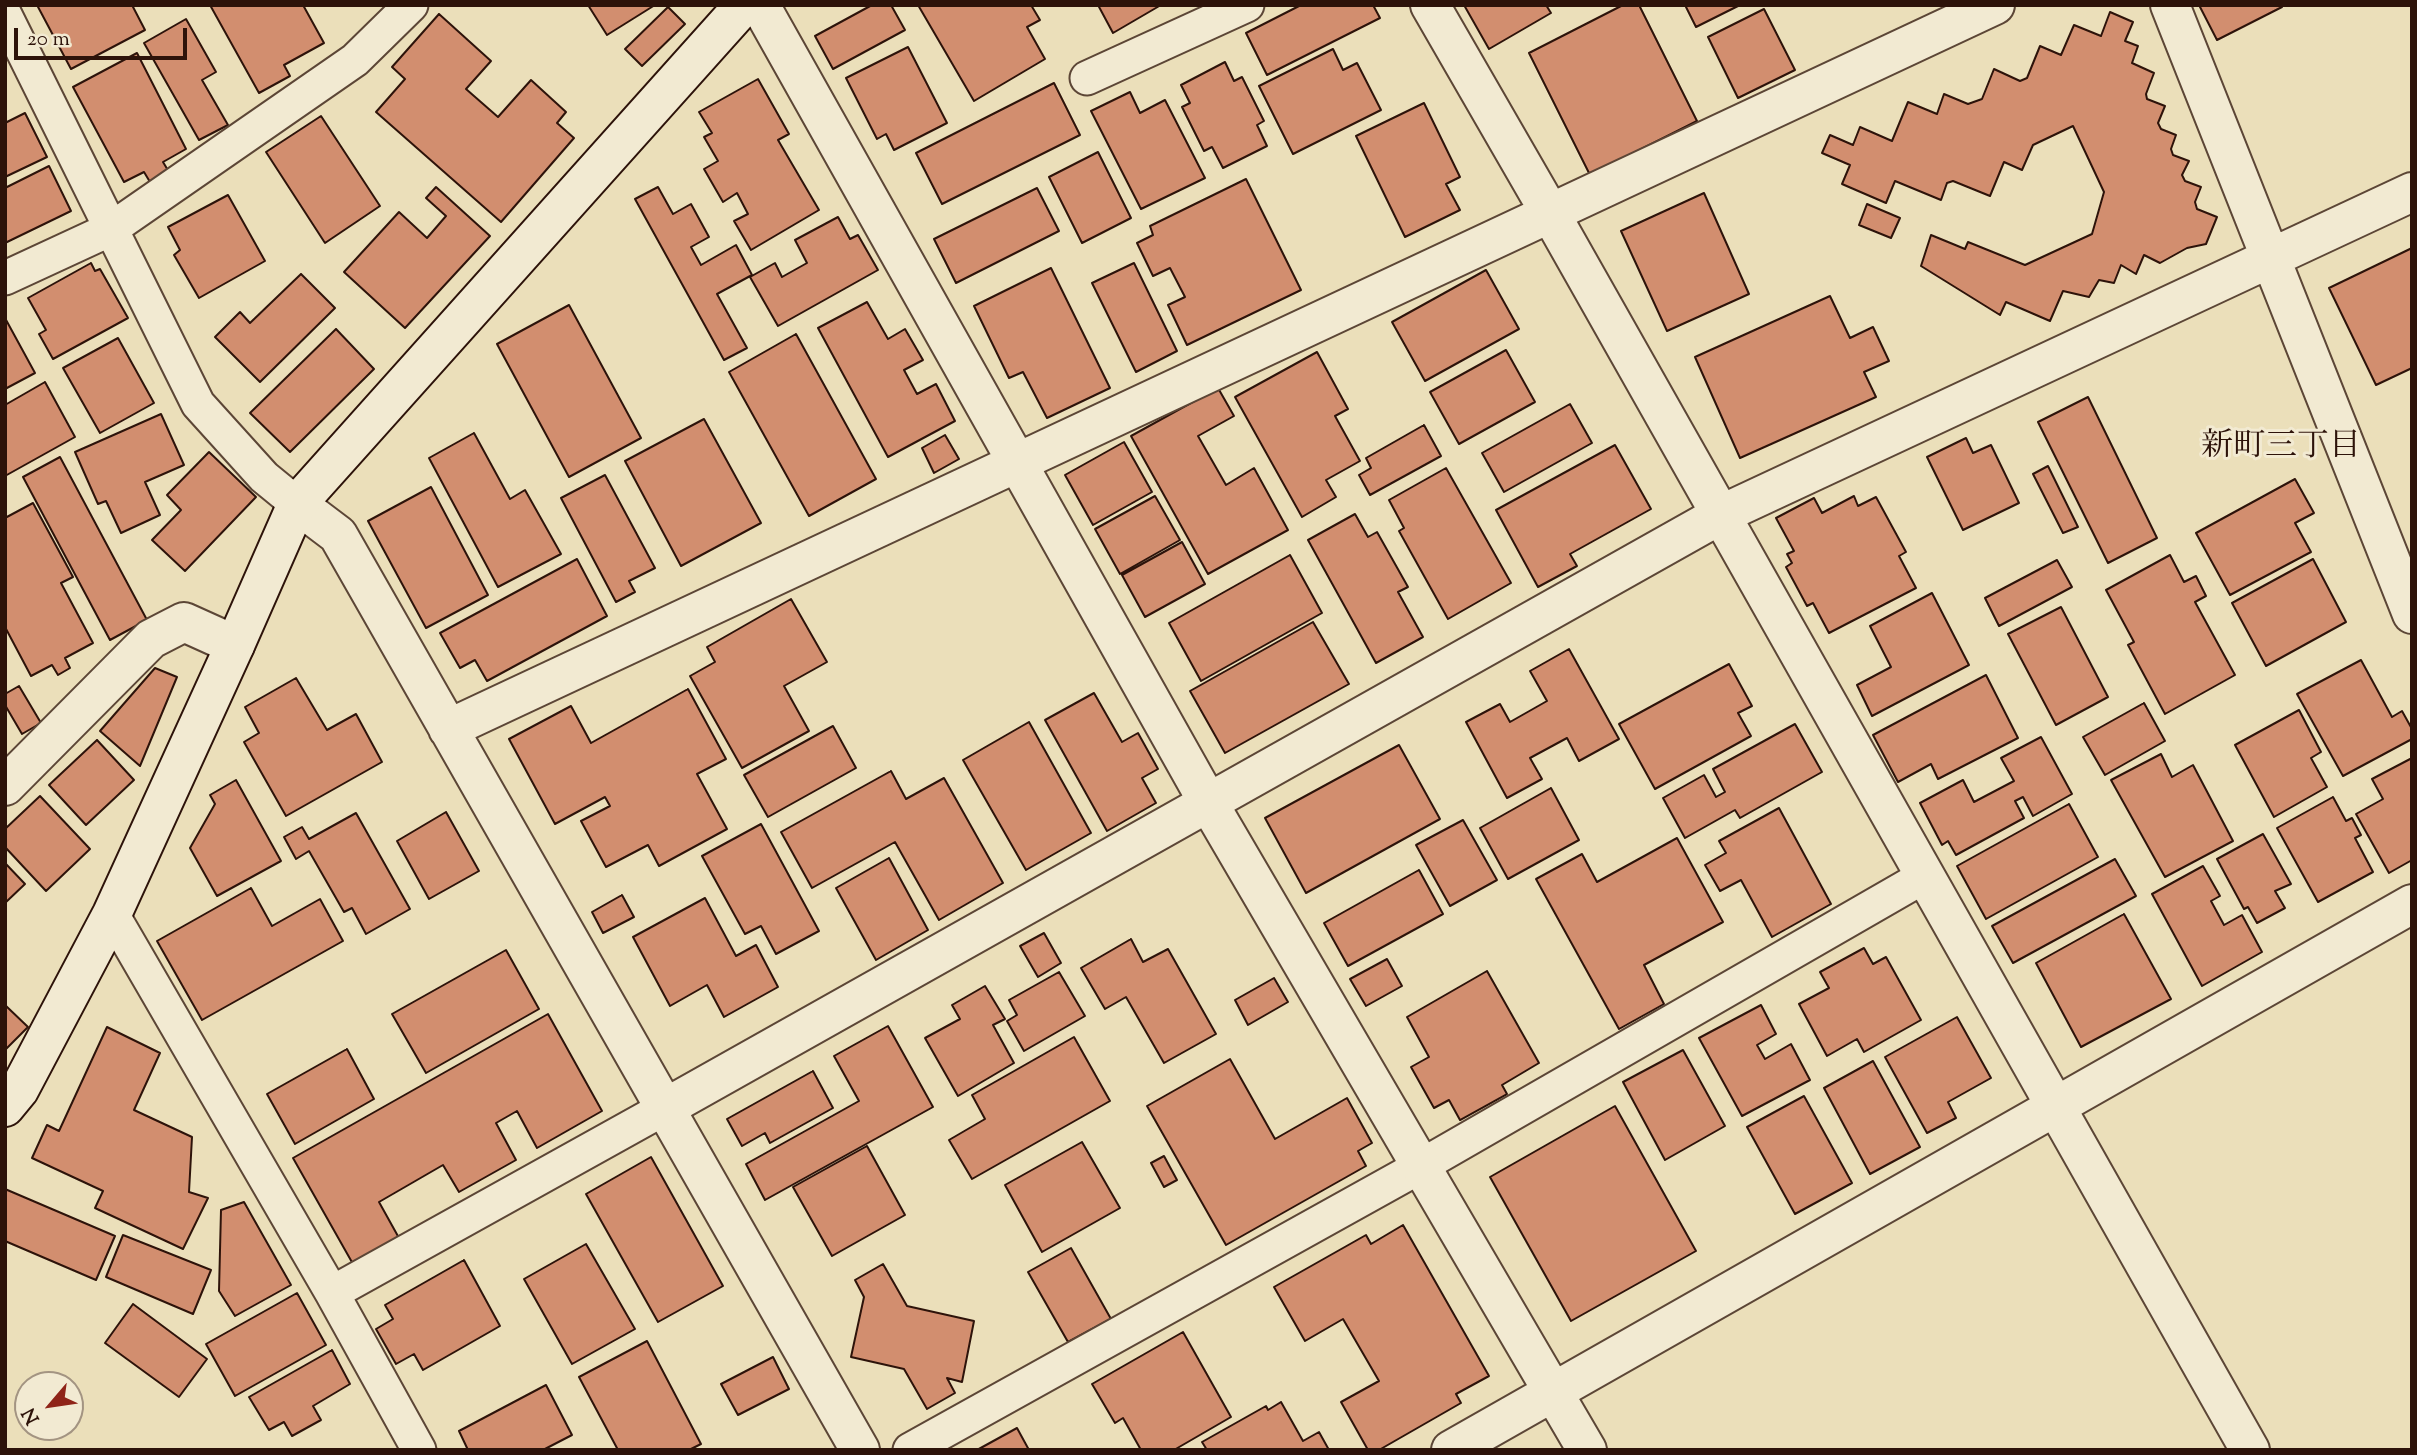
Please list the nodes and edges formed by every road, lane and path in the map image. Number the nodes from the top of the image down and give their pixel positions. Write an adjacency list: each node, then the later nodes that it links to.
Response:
1 (411, 5): 12 (lane)
2 (744, 5): 16 (street)
3 (760, 5): 15 (street)
4 (1247, 5): 9 (lane)
5 (1430, 5): 11 (street)
6 (1995, 5): 11 (street)
7 (2170, 5): 13 (street)
8 (5, 16): 12 (lane)
9 (1087, 78)
10 (2412, 192): 13 (street)
11 (1550, 213): 15 (street); 17 (street)
12 (111, 229): 14 (lane); 16 (lane)
13 (2269, 259): 17 (street); 18 (street)
14 (5, 278)
15 (1017, 463): 20 (street); 22 (street)
16 (297, 504): 19 (street); 20 (street)
17 (1720, 515): 22 (street); 23 (street)
18 (2412, 614)
19 (235, 645): 21 (street); 25 (street)
20 (449, 729): 28 (street)
21 (5, 786)
22 (1209, 804): 28 (street); 29 (street)
23 (1925, 876): 26 (street); 29 (lane)
24 (2412, 904): 26 (street)
25 (112, 914): 27 (street); 30 (lane)
26 (2054, 1105): 31 (street); 37 (street)
27 (5, 1107)
28 (665, 1108): 30 (lane); 33 (street)
29 (1420, 1166): 31 (street); 34 (lane)
30 (332, 1293): 32 (lane)
31 (1553, 1392): 35 (street); 36 (street)
32 (419, 1450)
33 (860, 1450)
34 (910, 1450)
35 (1451, 1450)
36 (1587, 1450)
37 (2250, 1450)

